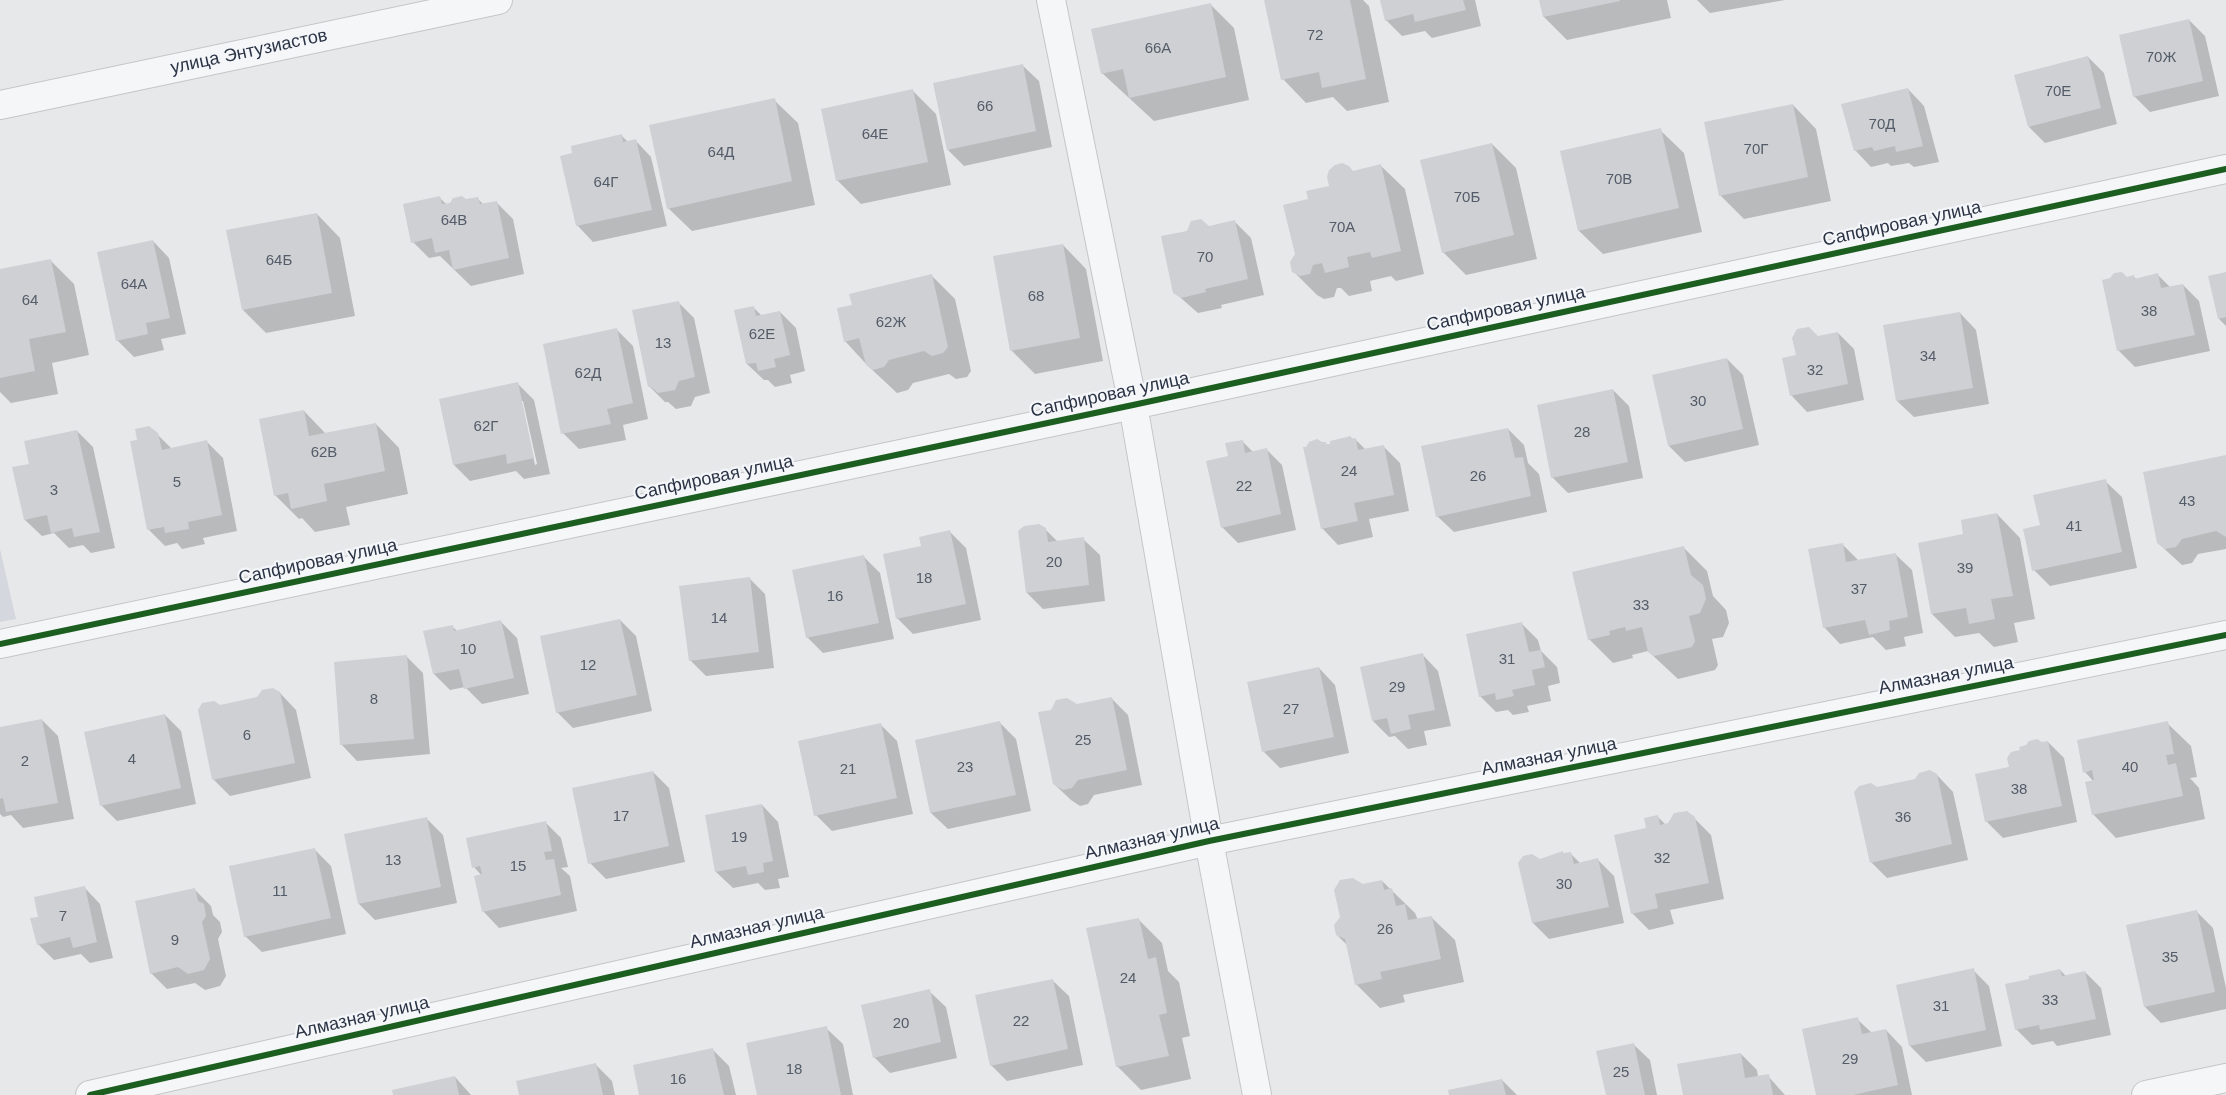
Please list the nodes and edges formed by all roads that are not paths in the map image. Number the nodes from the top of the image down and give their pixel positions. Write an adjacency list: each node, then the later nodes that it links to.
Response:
1 (498, 0): 3 (street, улица Энтузиастов)
2 (1051, 0): 5 (street)
3 (0, 105)
4 (2226, 169): 5 (street, Сапфировая улица)
5 (1133, 405): 7 (street, Сапфировая улица); 8 (street)
6 (2226, 635): 8 (street, Алмазная улица)
7 (0, 644)
8 (1209, 841): 11 (street, Алмазная улица); 12 (street)
9 (2226, 1078): 10 (street)
10 (2191, 1090): 13 (street)
11 (90, 1095)
12 (1257, 1095)
13 (2146, 1095)

